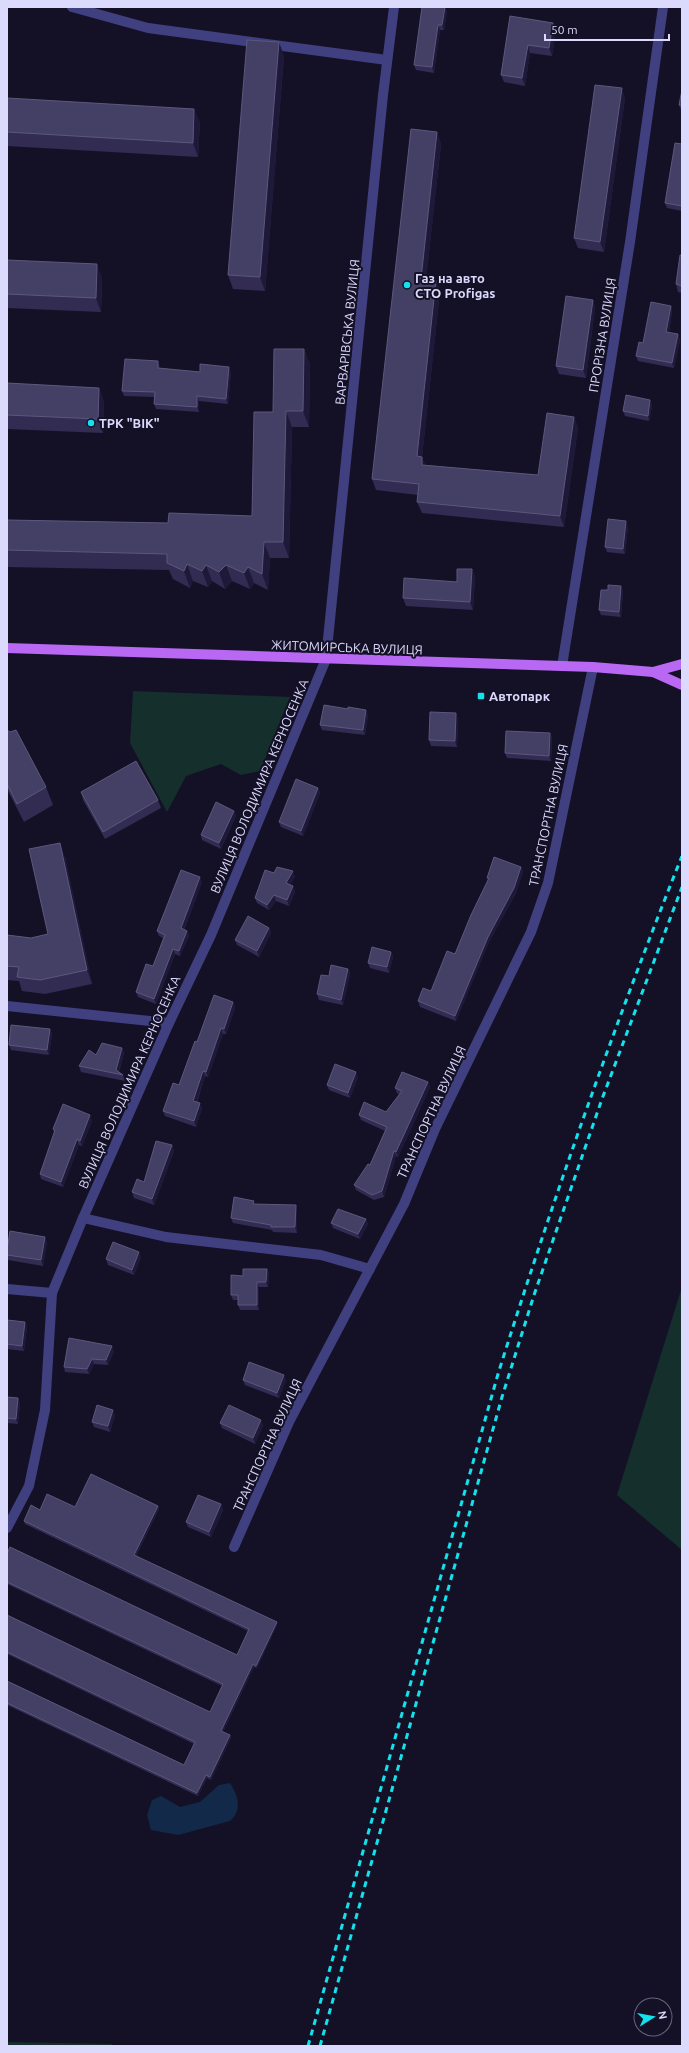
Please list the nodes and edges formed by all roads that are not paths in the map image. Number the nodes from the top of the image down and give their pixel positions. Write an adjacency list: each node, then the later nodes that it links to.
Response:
1 (72, 7): 4 (street)
2 (394, 7): 4 (street, ВАРВАРІВСЬКА ВУЛИЦЯ)
3 (663, 7): 8 (street, ПРОРІЗНА ВУЛИЦЯ)
4 (387, 60): 6 (street, ВАРВАРІВСЬКА ВУЛИЦЯ)
5 (7, 648): 6 (main road, ЖИТОМИРСЬКА ВУЛИЦЯ)
6 (326, 659): 8 (main road, ЖИТОМИРСЬКА ВУЛИЦЯ); 13 (street, ВУЛИЦЯ ВОЛОДИМИРА КЕРНОСЕНКА)
7 (682, 664): 10 (main road)
8 (562, 666): 9 (main road, ЖИТОМИРСЬКА ВУЛИЦЯ)
9 (592, 667): 10 (main road, ЖИТОМИРСЬКА ВУЛИЦЯ); 15 (street, ТРАНСПОРТНА ВУЛИЦЯ)
10 (653, 672): 11 (main road, ЖИТОМИРСЬКА ВУЛИЦЯ)
11 (682, 685)
12 (7, 1006): 13 (street)
13 (169, 1023): 14 (street, ВУЛИЦЯ ВОЛОДИМИРА КЕРНОСЕНКА)
14 (83, 1218): 15 (street); 17 (street, ВУЛИЦЯ ВОЛОДИМИРА КЕРНОСЕНКА)
15 (370, 1269): 19 (street, ТРАНСПОРТНА ВУЛИЦЯ)
16 (7, 1289): 17 (street)
17 (52, 1293): 18 (street, ВУЛИЦЯ ВОЛОДИМИРА КЕРНОСЕНКА)
18 (7, 1528)
19 (234, 1547)

